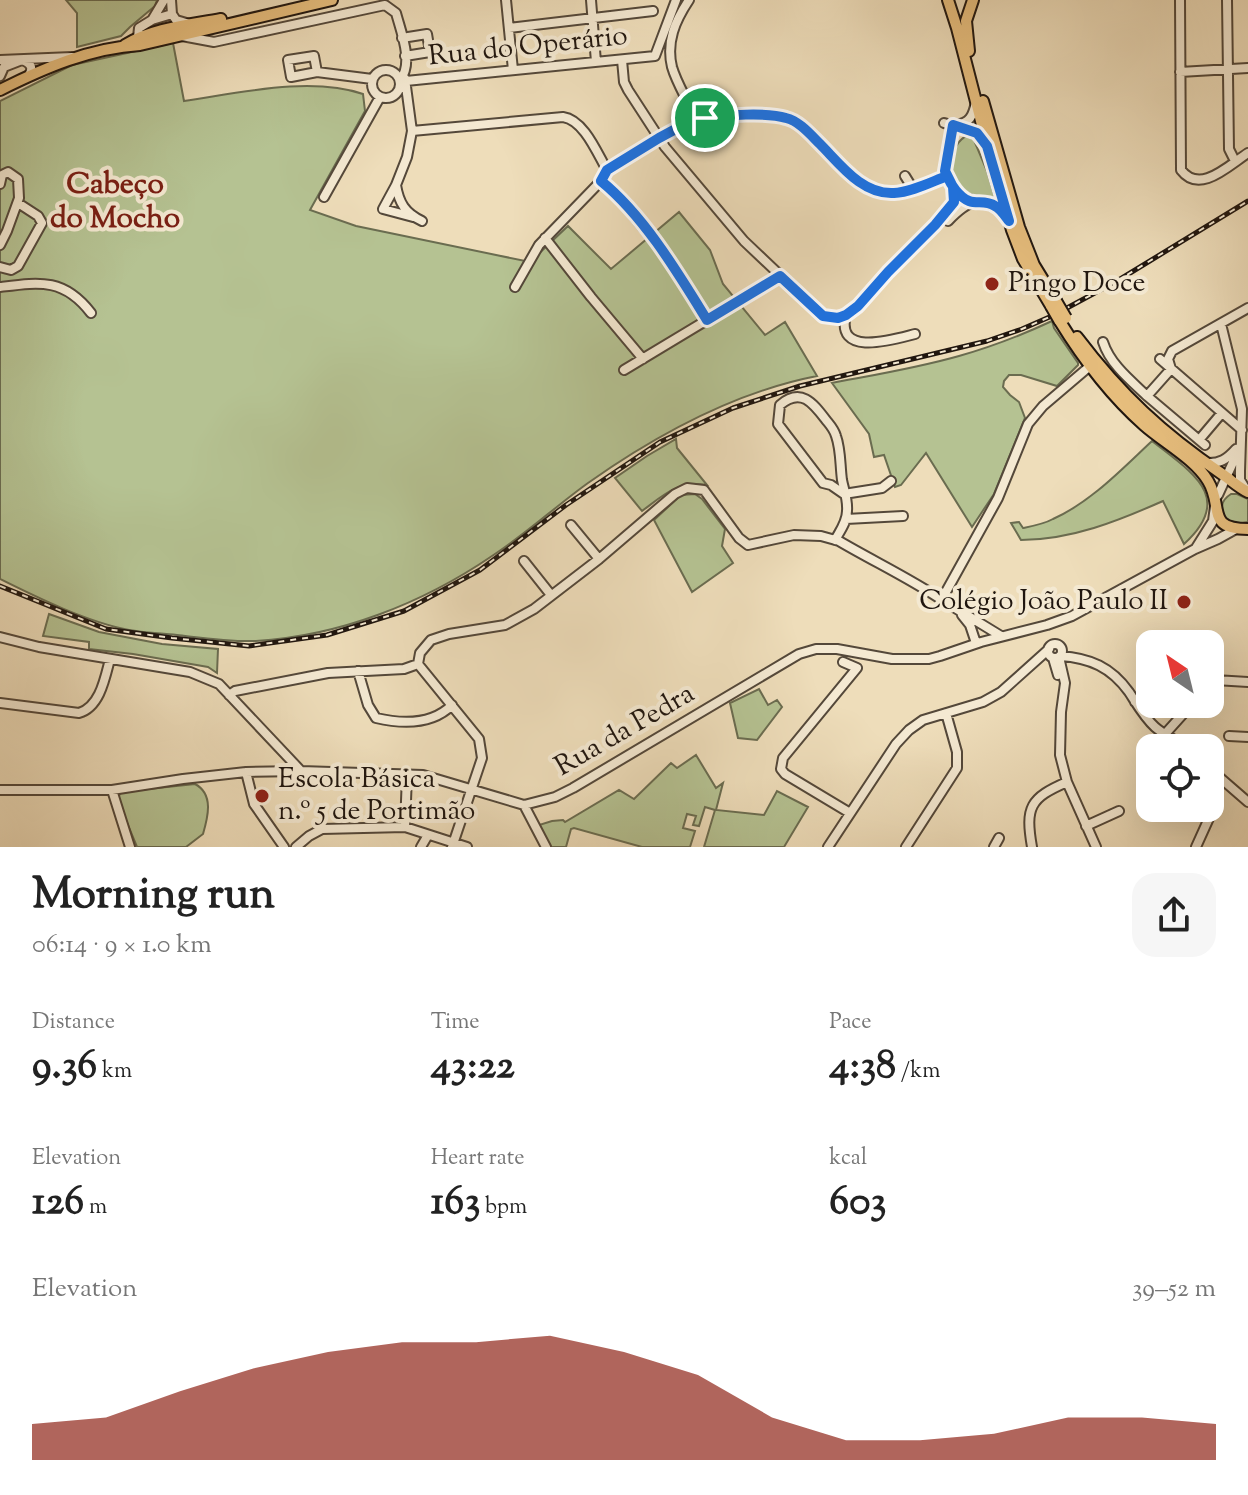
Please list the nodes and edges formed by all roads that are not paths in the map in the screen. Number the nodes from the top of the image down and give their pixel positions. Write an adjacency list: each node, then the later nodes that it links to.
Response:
1 (164, 0): 15 (street)
2 (171, 0): 16 (street)
3 (306, 0): 16 (main road)
4 (332, 0): 16 (main road)
5 (506, 0): 17 (street)
6 (591, 0): 14 (street)
7 (676, 0): 24 (street, Rua do Operário)
8 (689, 0): 40 (street)
9 (949, 0): 10 (main road); 39 (main road)
10 (971, 0): 68 (main road)
11 (1180, 0): 31 (street)
12 (1227, 0): 27 (street)
13 (653, 11): 14 (street)
14 (593, 18): 17 (street); 25 (street)
15 (152, 20): 16 (street); 19 (street)
16 (175, 27): 18 (street); 19 (main road)
17 (509, 28): 29 (street)
18 (402, 38): 20 (street); 20 (street)
19 (141, 41): 21 (main road)
20 (405, 56): 28 (street); 35 (street)
21 (76, 57): 23 (street); 32 (main road)
22 (0, 60): 23 (street)
23 (22, 60): 32 (street); 33 (street)
24 (622, 60): 25 (street, Rua do Operário); 45 (street)
25 (596, 62): 29 (street, Rua do Operário)
26 (1248, 68): 27 (street)
27 (1228, 69): 31 (street); 48 (street)
28 (391, 70): 34 (street); 35 (street)
29 (513, 70): 35 (street, Rua do Operário)
30 (317, 72): 34 (street)
31 (1180, 72): 48 (street)
32 (29, 75): 36 (main road)
33 (0, 78): 36 (street)
34 (372, 79): 38 (street)
35 (402, 80): 38 (street); 44 (street)
36 (14, 83): 37 (main road)
37 (0, 90)
38 (380, 97): 57 (street)
39 (976, 102): 43 (street); 46 (main road)
40 (691, 109): 41 (street); 42 (street)
41 (705, 118): 42 (street); 56 (street)
42 (685, 124): 45 (street)
43 (949, 124): 46 (street); 51 (street)
44 (412, 131): 49 (street); 54 (street)
45 (659, 138): 49 (street); 65 (street)
46 (987, 146): 61 (main road)
47 (1248, 153): 48 (street)
48 (1235, 161)
49 (607, 170): 52 (street)
50 (905, 176): 56 (street)
51 (947, 176): 55 (street); 56 (street)
52 (601, 181): 62 (street); 74 (street)
53 (0, 184): 59 (street)
54 (396, 185): 54 (street)
55 (953, 187): 58 (street); 71 (street)
56 (913, 189)
57 (324, 197)
58 (971, 202): 60 (street); 61 (street)
59 (18, 203): 63 (street); 64 (street)
60 (948, 221)
61 (1009, 221): 68 (main road)
62 (545, 238): 67 (street); 79 (street)
63 (0, 245)
64 (0, 267)
65 (780, 276): 72 (street); 74 (street)
66 (0, 287): 70 (street)
67 (515, 287)
68 (1054, 304): 73 (main road, bridge)
69 (1248, 308): 75 (street)
70 (91, 313)
71 (846, 315): 72 (street); 76 (street)
72 (823, 316): 76 (street)
73 (1063, 319): 81 (main road); 89 (main road)
74 (707, 320): 79 (street)
75 (1221, 324): 82 (street); 86 (street)
76 (848, 334): 77 (street)
77 (915, 334)
78 (1103, 342): 84 (street)
79 (643, 359): 83 (street)
80 (1160, 359): 82 (street)
81 (1090, 366): 95 (main road); 105 (street)
82 (1171, 369): 84 (street); 85 (street)
83 (624, 370)
84 (1147, 396): 85 (street)
85 (1221, 414): 86 (street)
86 (1242, 430): 87 (street)
87 (1242, 443): 88 (street); 90 (street)
88 (1241, 460): 90 (street); 91 (street); 93 (street)
89 (1204, 462): 90 (street); 91 (main road)
90 (1219, 462)
91 (1226, 477): 93 (main road); 95 (street)
92 (891, 481): 94 (street)
93 (1244, 490): 95 (main road)
94 (844, 494): 94 (street); 97 (street)
95 (1216, 500): 99 (main road); 101 (street)
96 (903, 516): 97 (street)
97 (846, 519): 100 (street)
98 (571, 525): 102 (street)
99 (1243, 529): 101 (street, Rua da Pedra)
100 (835, 540): 102 (street); 105 (street)
101 (1195, 549): 107 (street, Rua da Pedra)
102 (599, 559): 104 (street)
103 (524, 561): 104 (street)
104 (551, 595): 114 (street)
105 (942, 599): 106 (street)
106 (962, 614): 108 (street); 110 (street)
107 (1045, 625): 108 (street, Rua da Pedra); 111 (street)
108 (1001, 636): 110 (street, Rua da Pedra)
109 (0, 637): 112 (street)
110 (976, 643): 136 (street, Rua da Pedra)
111 (1055, 653): 119 (street); 122 (street); 131 (street)
112 (110, 659): 118 (street); 120 (street)
113 (843, 662): 138 (street)
114 (418, 664): 115 (street); 121 (street)
115 (358, 671): 118 (street); 121 (street)
116 (1248, 682): 117 (street)
117 (1224, 683)
118 (229, 695): 127 (street)
119 (1135, 702): 124 (street)
120 (2, 705)
121 (452, 705): 134 (street)
122 (946, 713): 138 (street); 151 (street)
123 (1179, 718): 124 (street)
124 (1165, 734)
125 (1229, 736): 126 (street)
126 (1248, 737)
127 (301, 771): 128 (street); 129 (street)
128 (246, 772): 133 (street); 145 (street)
129 (407, 775): 134 (street); 141 (street)
130 (1224, 781): 135 (street)
131 (1067, 782): 140 (street); 152 (street)
132 (0, 790): 133 (street)
133 (112, 790): 144 (street)
134 (471, 790): 136 (street); 143 (street)
135 (1248, 802)
136 (524, 805): 149 (street)
137 (1119, 811): 140 (street)
138 (850, 813): 150 (street)
139 (1207, 822): 154 (street)
140 (1086, 826): 153 (street)
141 (405, 827): 142 (street); 146 (street)
142 (428, 835): 143 (street); 147 (street)
143 (453, 844): 148 (street)
144 (130, 847)
145 (284, 847)
146 (296, 847)
147 (421, 847)
148 (467, 847)
149 (546, 847)
150 (828, 847)
151 (906, 847)
152 (1032, 847)
153 (1096, 847)
154 (1196, 847)

